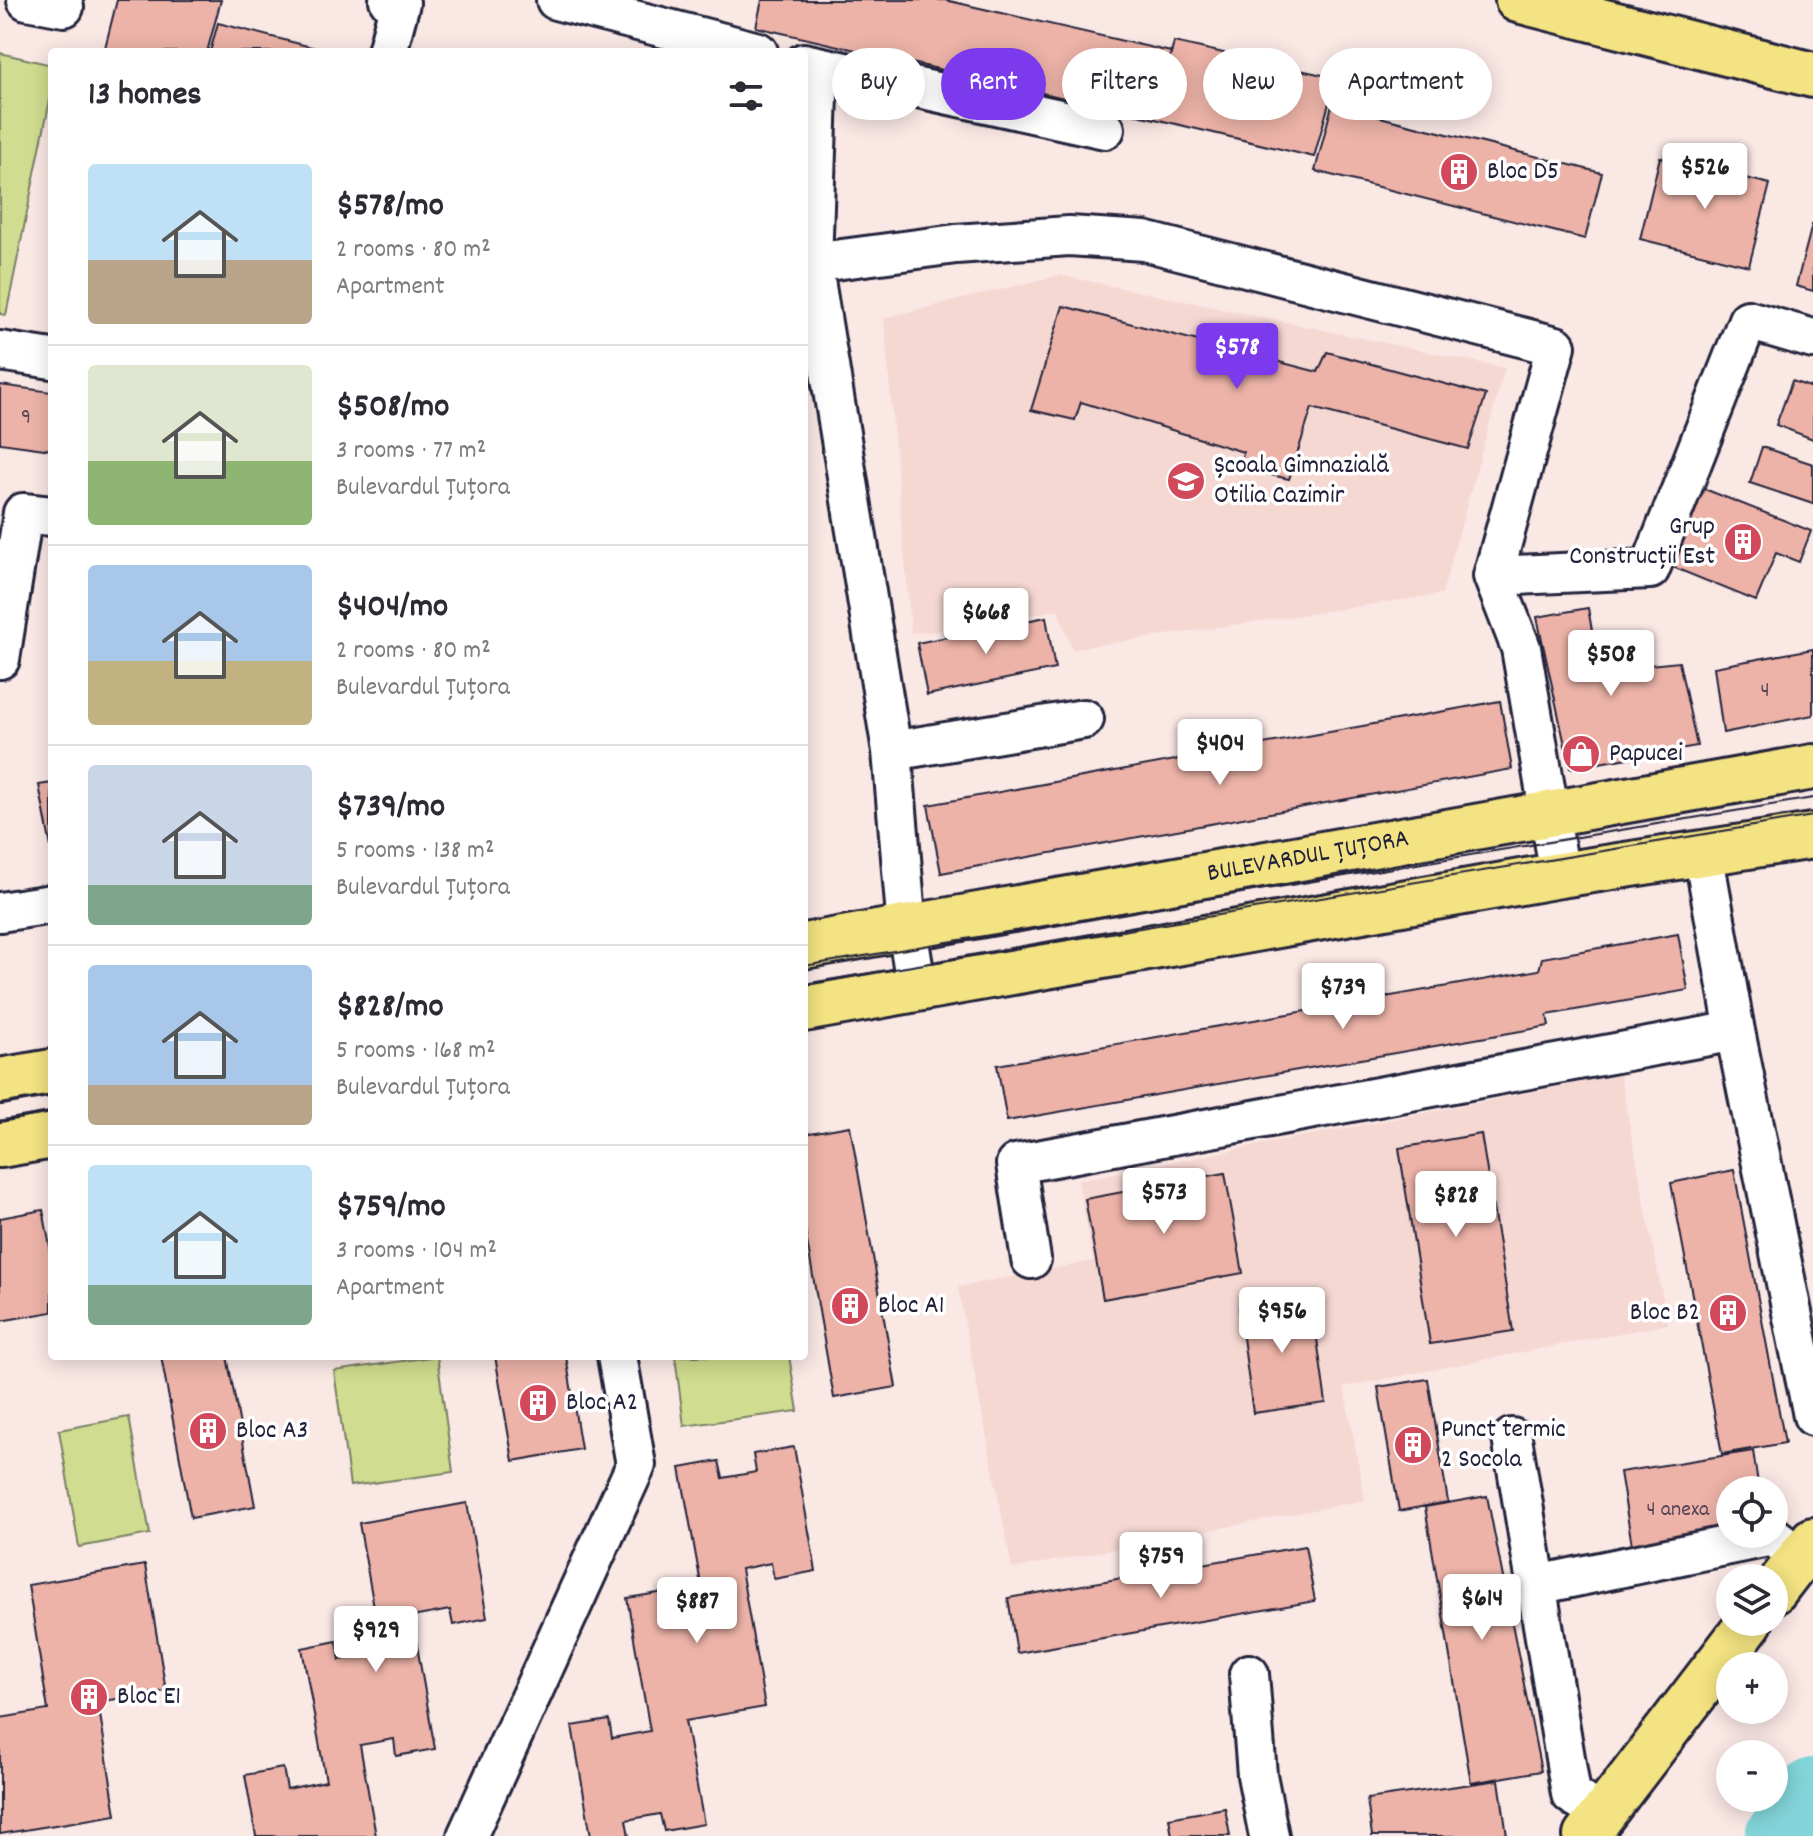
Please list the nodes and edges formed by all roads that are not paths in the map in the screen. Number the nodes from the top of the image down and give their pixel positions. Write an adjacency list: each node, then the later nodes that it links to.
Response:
1 (27, 0): 5 (street)
2 (556, 0): 7 (street)
3 (1518, 0): 9 (main road)
4 (397, 1): 6 (street)
5 (64, 7)
6 (388, 48)
7 (742, 48)
8 (811, 65): 10 (street); 11 (street)
9 (1813, 75)
10 (1105, 129)
11 (808, 263): 16 (street); 19 (street)
12 (1813, 339): 16 (street)
13 (0, 351): 14 (street)
14 (48, 358)
15 (37, 514): 17 (street)
16 (1493, 576): 21 (street)
17 (0, 659)
18 (1084, 719): 19 (street)
19 (892, 751): 27 (street)
20 (1813, 767): 21 (main road, BULEVARDUL ȚUȚORA)
21 (1550, 814): 24 (street); 27 (main road, BULEVARDUL ȚUȚORA)
22 (1813, 836): 23 (main road)
23 (1703, 852): 24 (main road); 31 (street)
24 (1560, 875): 29 (main road)
25 (48, 905): 26 (street)
26 (0, 912)
27 (907, 929): 28 (main road, BULEVARDUL ȚUȚORA); 29 (street)
28 (808, 945)
29 (917, 990): 30 (main road)
30 (808, 1008)
31 (1735, 1031): 36 (street); 38 (street)
32 (48, 1073): 33 (main road)
33 (0, 1081)
34 (48, 1137): 35 (main road)
35 (0, 1145)
36 (1031, 1259)
37 (618, 1360): 46 (street)
38 (1813, 1416)
39 (1512, 1438): 42 (street)
40 (1807, 1548): 41 (main road); 42 (street)
41 (1788, 1573)
42 (1537, 1585): 45 (street)
43 (1739, 1636): 45 (main road)
44 (1249, 1674): 47 (street)
45 (1594, 1826)
46 (467, 1836)
47 (1269, 1836)

